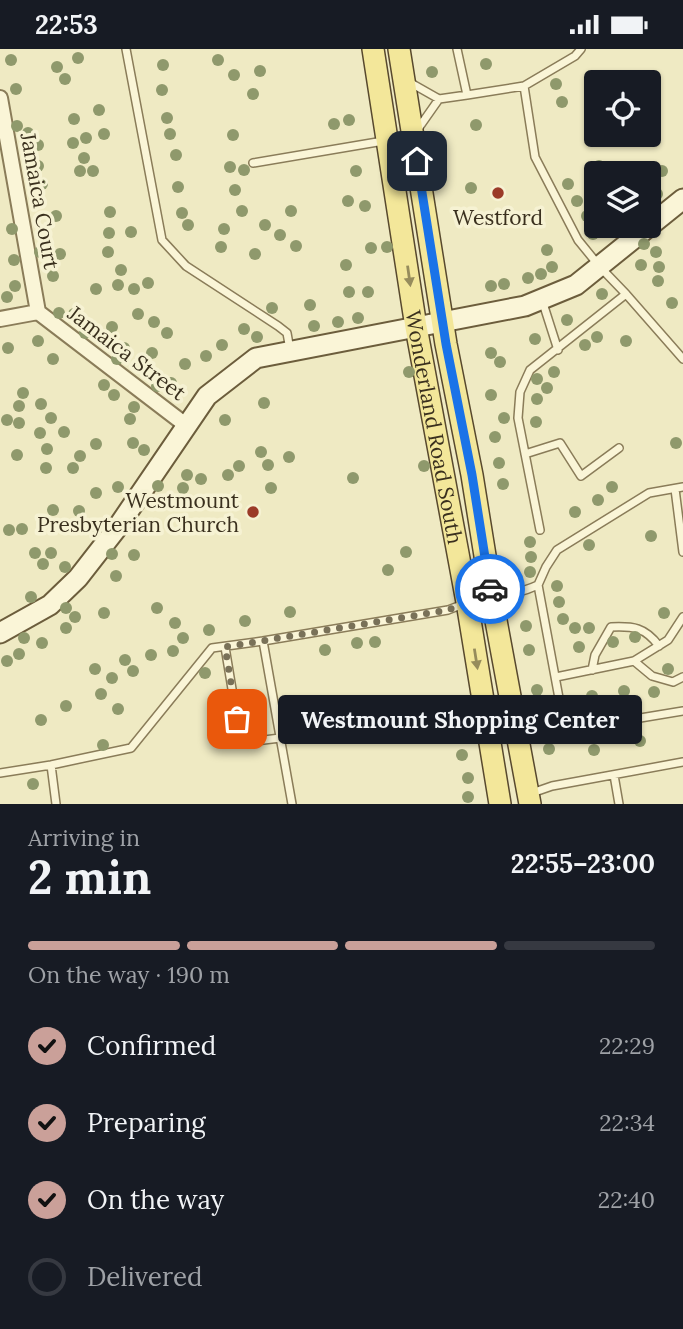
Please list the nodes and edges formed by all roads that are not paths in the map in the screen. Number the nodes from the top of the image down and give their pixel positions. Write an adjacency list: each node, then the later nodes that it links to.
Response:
1 (126, 49): 23 (lane)
2 (373, 49): 12 (main road, Wonderland Road South)
3 (399, 49): 6 (main road, Wonderland Road South)
4 (457, 49): 8 (lane)
5 (581, 49): 7 (lane)
6 (405, 80): 10 (lane); 11 (main road, Wonderland Road South)
7 (524, 86): 8 (lane); 15 (lane)
8 (467, 95): 10 (lane)
9 (0, 98): 18 (street, Jamaica Court)
10 (439, 99): 11 (lane)
11 (413, 136): 12 (lane); 20 (main road, Wonderland Road South)
12 (387, 139): 13 (lane); 21 (main road, Wonderland Road South, one-way to 21)
13 (253, 163)
14 (683, 199): 15 (street)
15 (600, 267): 16 (lane); 17 (street)
16 (626, 294): 22 (lane); 24 (lane)
17 (542, 299): 20 (street); 22 (lane)
18 (38, 312): 19 (street, Jamaica Street); 25 (street, Jamaica Street)
19 (0, 319)
20 (443, 322): 21 (street); 32 (main road, Wonderland Road South)
21 (416, 327): 23 (street); 33 (main road, Wonderland Road South)
22 (558, 350): 27 (lane)
23 (291, 351): 25 (street)
24 (683, 359)
25 (187, 426): 35 (street)
26 (619, 448): 27 (lane)
27 (525, 454): 29 (lane)
28 (679, 488): 30 (lane); 31 (lane)
29 (540, 530)
30 (683, 552)
31 (538, 585): 32 (lane); 41 (lane)
32 (492, 599): 33 (lane); 45 (main road, Wonderland Road South)
33 (467, 602): 36 (lane); 54 (main road, Wonderland Road South, one-way to 54)
34 (683, 617): 37 (lane)
35 (0, 633)
36 (263, 641): 38 (lane); 46 (lane)
37 (659, 646): 39 (lane); 40 (lane)
38 (225, 647): 46 (lane); 48 (lane)
39 (634, 661): 40 (lane); 42 (lane)
40 (592, 670): 41 (lane)
41 (556, 677): 44 (lane)
42 (683, 677)
43 (683, 711): 44 (lane)
44 (564, 725): 45 (lane)
45 (516, 727): 51 (main road, Wonderland Road South)
46 (280, 738): 53 (lane)
47 (683, 762): 50 (lane)
48 (51, 765): 49 (lane); 52 (lane)
49 (0, 773)
50 (614, 775): 51 (lane); 55 (lane)
51 (529, 799)
52 (57, 804)
53 (292, 804)
54 (500, 804)
55 (618, 804)

